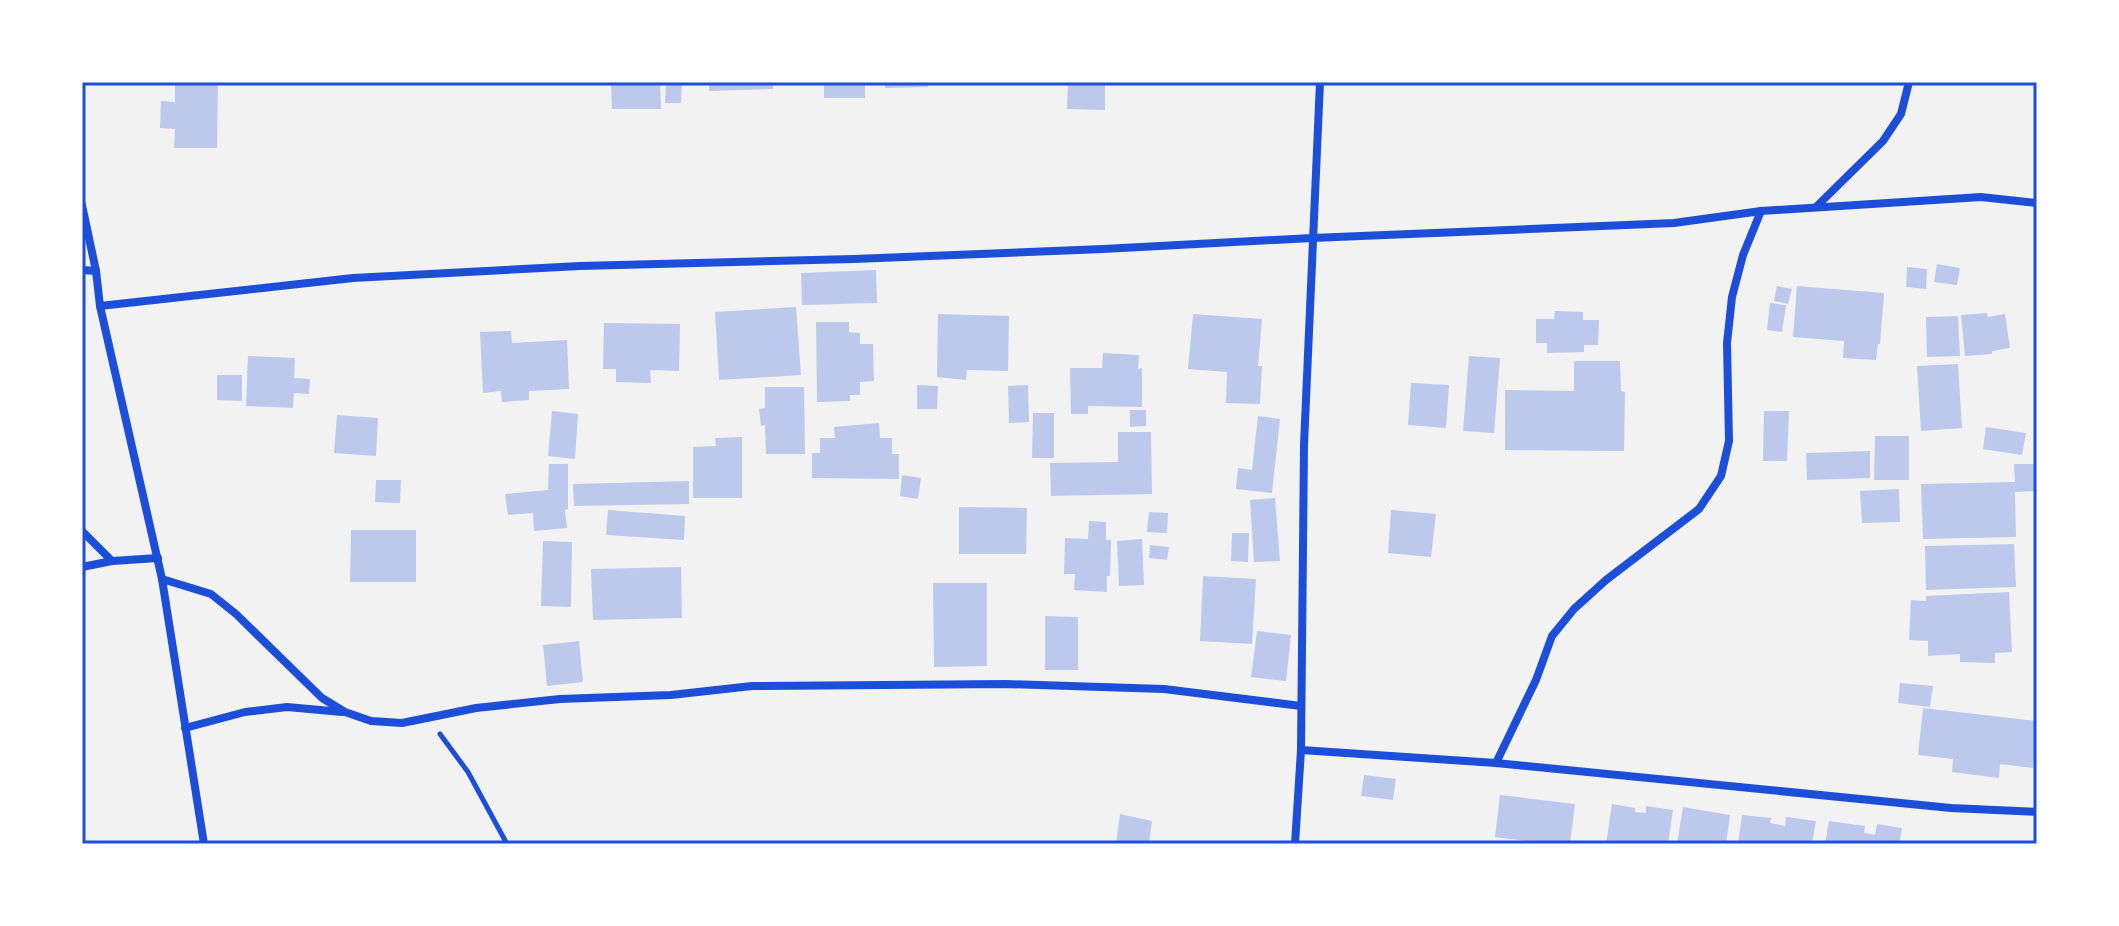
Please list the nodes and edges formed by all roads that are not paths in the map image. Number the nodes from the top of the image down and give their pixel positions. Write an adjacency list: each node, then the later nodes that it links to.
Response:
1 (1320, 82): 7 (street)
2 (1909, 82): 5 (street)
3 (2037, 203): 5 (street)
4 (82, 205): 9 (street)
5 (1816, 207): 6 (street)
6 (1761, 211): 7 (street); 20 (street)
7 (1312, 238): 10 (street); 16 (street)
8 (82, 270): 9 (street)
9 (96, 271): 10 (street)
10 (100, 306): 12 (street)
11 (82, 531): 13 (street)
12 (158, 558): 13 (street); 15 (street)
13 (112, 561): 14 (street)
14 (82, 567)
15 (162, 579): 17 (street); 18 (street)
16 (1301, 706): 17 (street); 19 (street)
17 (345, 712): 18 (street)
18 (185, 728): 22 (street)
19 (1301, 750): 20 (street); 23 (street)
20 (1496, 763): 21 (street)
21 (2037, 812)
22 (204, 844)
23 (1295, 844)

